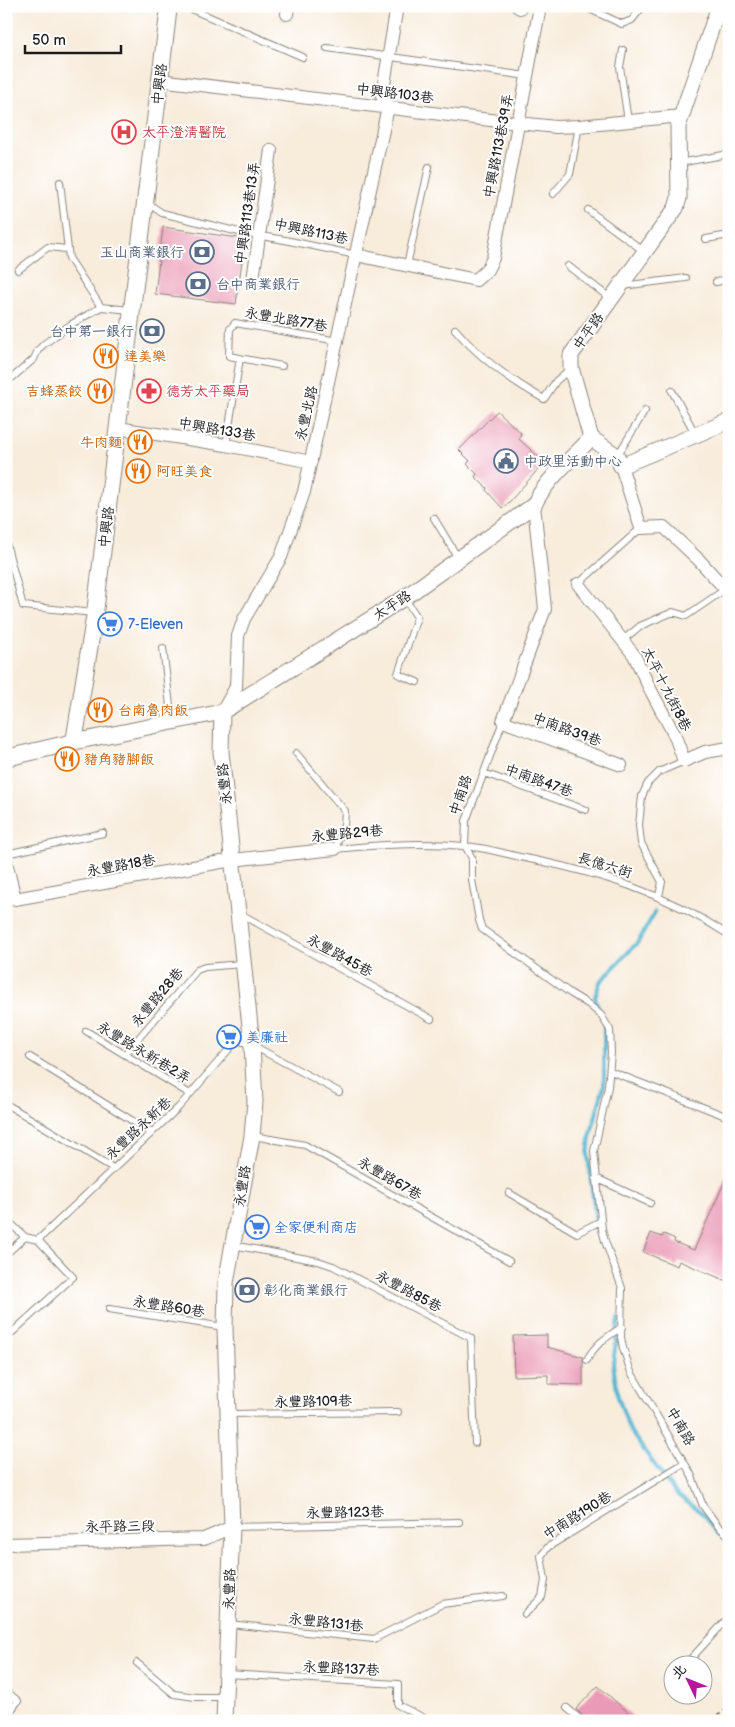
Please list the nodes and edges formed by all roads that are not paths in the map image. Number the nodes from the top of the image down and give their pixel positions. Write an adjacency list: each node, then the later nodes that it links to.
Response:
1 (169, 6): 13 (main road, 中興路)
2 (184, 6): 11 (lane)
3 (397, 6): 10 (street)
4 (584, 6): 5 (lane)
5 (643, 6)
6 (719, 6): 15 (street, 中平路)
7 (539, 12): 12 (street, 中興路113巷39弄)
8 (327, 48): 10 (lane)
9 (624, 50): 16 (lane)
10 (389, 56): 12 (lane); 14 (street)
11 (303, 57)
12 (527, 76): 17 (street, 中興路113巷39弄)
13 (160, 80): 14 (street, 中興路103巷); 25 (main road, 中興路)
14 (388, 107): 17 (street, 中興路103巷); 32 (street, 永豐北路)
15 (681, 116): 16 (street, 中興路103巷); 21 (street, 中平路)
16 (628, 121): 18 (street, 中興路103巷)
17 (518, 123): 18 (street, 中興路103巷); 39 (street, 中興路113巷39弄)
18 (579, 126): 24 (lane)
19 (271, 150): 27 (street, 中興路113巷13弄)
20 (729, 154): 21 (lane)
21 (678, 163): 31 (street, 中平路)
22 (429, 167): 33 (lane)
23 (60, 182): 30 (lane)
24 (553, 194)
25 (145, 201): 27 (lane, 中興路113巷); 44 (main road, 中興路)
26 (588, 210): 31 (lane)
27 (259, 235): 32 (lane, 中興路113巷); 38 (street, 中興路113巷13弄)
28 (729, 235): 29 (lane)
29 (706, 239)
30 (67, 249): 35 (lane); 43 (lane)
31 (645, 252): 41 (street, 中平路)
32 (356, 255): 33 (street, 中興路113巷); 46 (street, 永豐北路)
33 (407, 265): 39 (street, 中興路113巷)
34 (568, 266): 42 (lane)
35 (18, 270)
36 (686, 278): 41 (lane)
37 (729, 279): 40 (lane)
38 (253, 280)
39 (476, 280)
40 (716, 282)
41 (620, 286): 42 (street, 中平路)
42 (611, 299): 49 (street, 中平路)
43 (101, 306): 44 (lane); 50 (lane)
44 (132, 311): 54 (main road, 中興路)
45 (455, 329): 49 (lane)
46 (338, 341): 47 (lane, 永豐北路77巷); 59 (street, 永豐北路)
47 (240, 358): 48 (lane); 57 (lane)
48 (282, 366)
49 (570, 368): 56 (street, 中平路)
50 (6, 383)
51 (672, 390): 55 (lane)
52 (644, 411): 58 (lane)
53 (729, 421): 55 (street)
54 (118, 428): 57 (street, 中興路133巷); 68 (main road, 中興路)
55 (696, 435): 58 (street)
56 (591, 438): 58 (street); 60 (street, 太平路)
57 (226, 445): 59 (street, 中興路133巷)
58 (619, 461): 62 (street)
59 (311, 462): 72 (street, 永豐北路)
60 (534, 505): 64 (street, 太平路); 73 (street, 中南路)
61 (434, 518): 64 (lane)
62 (641, 528): 65 (lane, 太平十九街8巷); 66 (street)
63 (6, 543): 68 (lane)
64 (459, 560): 67 (street, 太平路)
65 (578, 584): 69 (street, 太平十九街8巷)
66 (728, 590): 69 (lane)
67 (404, 598): 71 (lane); 72 (street, 太平路)
68 (95, 613): 75 (main road, 中興路)
69 (623, 640): 79 (street, 太平十九街8巷)
70 (163, 648): 74 (lane)
71 (417, 682)
72 (222, 712): 74 (street, 太平路); 87 (street, 永豐路)
73 (502, 721): 80 (street, 中南路39巷); 81 (lane, 中南路)
74 (172, 722): 75 (street, 太平路)
75 (74, 742): 78 (main road, 太平路)
76 (729, 748): 79 (street)
77 (296, 753): 85 (lane)
78 (6, 758)
79 (684, 760): 89 (lane)
80 (621, 765)
81 (484, 773): 82 (lane, 中南路47巷); 84 (lane, 中南路)
82 (586, 810)
83 (103, 832): 86 (lane)
84 (465, 846): 85 (lane, 永豐路29巷); 89 (lane, 長億六街); 99 (lane, 中南路)
85 (336, 849): 87 (street, 永豐路29巷)
86 (6, 854)
87 (232, 860): 90 (street, 永豐路18巷); 91 (street, 永豐路)
88 (6, 862): 90 (street)
89 (660, 896): 92 (lane, 長億六街)
90 (10, 900)
91 (238, 913): 93 (street, 永豐路); 94 (lane, 永豐路45巷)
92 (729, 935)
93 (244, 964): 96 (street, 永豐路); 97 (lane, 永豐路28巷)
94 (431, 1019)
95 (86, 1031): 97 (lane, 永豐路永新巷2弄)
96 (252, 1045): 100 (lane); 101 (lane, 永豐路永新巷); 105 (street, 永豐路)
97 (125, 1054): 101 (lane, 永豐路永新巷2弄)
98 (30, 1057): 104 (lane)
99 (610, 1070): 103 (lane); 107 (lane, 中南路)
100 (339, 1092)
101 (190, 1094): 104 (lane, 永豐路永新巷)
102 (6, 1104): 106 (lane)
103 (728, 1117)
104 (152, 1133): 106 (lane, 永豐路永新巷)
105 (252, 1136): 114 (street, 永豐路); 116 (lane, 永豐路67巷)
106 (114, 1168): 113 (lane, 永豐路永新巷)
107 (596, 1178): 109 (lane); 111 (lane, 中南路)
108 (509, 1193): 111 (lane)
109 (650, 1203)
110 (6, 1220): 112 (lane)
111 (601, 1222): 118 (lane, 中南路)
112 (25, 1237): 113 (lane); 115 (lane)
113 (38, 1240): 120 (lane)
114 (233, 1245): 119 (street, 永豐路); 124 (lane, 永豐路85巷)
115 (6, 1254)
116 (510, 1261)
117 (109, 1309): 119 (lane, 永豐路60巷)
118 (622, 1327): 121 (lane); 125 (lane, 中南路)
119 (225, 1328): 123 (street, 永豐路)
120 (6, 1338)
121 (586, 1360)
122 (398, 1412): 123 (lane, 永豐路109巷)
123 (228, 1414): 127 (street, 永豐路)
124 (475, 1443)
125 (684, 1463): 128 (lane, 中南路); 131 (lane, 中南路190巷)
126 (459, 1522): 127 (lane, 永豐路123巷)
127 (232, 1527): 129 (street, 永平路三段); 133 (street, 永豐路)
128 (728, 1536)
129 (6, 1544)
130 (503, 1596): 133 (lane, 永豐路131巷)
131 (525, 1614)
132 (729, 1617): 134 (lane)
133 (228, 1624): 136 (street, 永豐路)
134 (695, 1654)
135 (137, 1663): 138 (lane)
136 (225, 1674): 138 (street, 永豐路); 142 (lane, 永豐路137巷)
137 (6, 1691): 140 (lane)
138 (224, 1697): 141 (street, 永豐路)
139 (567, 1708): 143 (lane)
140 (6, 1717)
141 (224, 1721)
142 (430, 1721)
143 (582, 1721)

